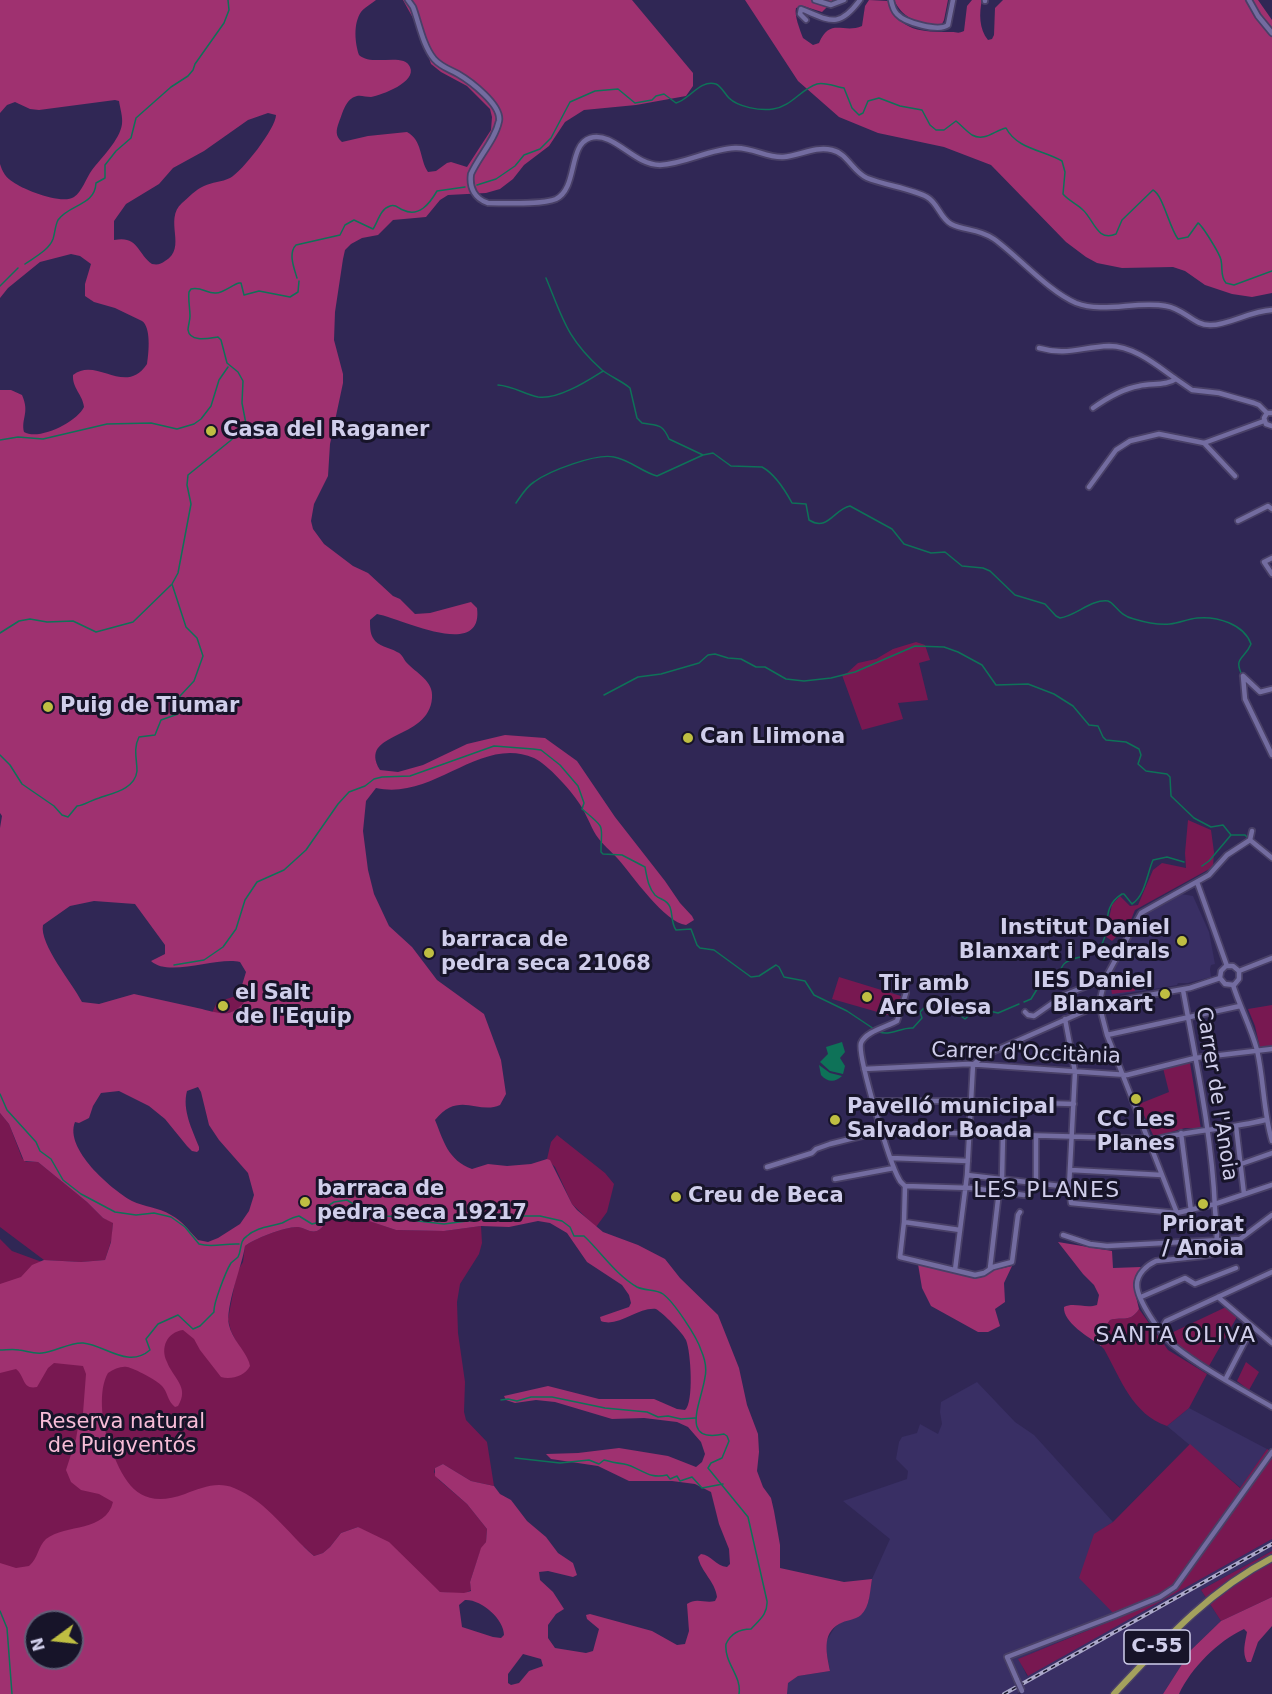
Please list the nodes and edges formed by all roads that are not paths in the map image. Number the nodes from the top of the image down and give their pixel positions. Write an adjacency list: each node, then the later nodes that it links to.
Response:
1 (408, 0): 10 (street)
2 (815, 0): 3 (street)
3 (844, 0)
4 (860, 0): 8 (street)
5 (891, 0): 6 (street)
6 (953, 0)
7 (1249, 0): 9 (street)
8 (806, 20)
9 (1272, 33)
10 (1272, 310)
11 (1039, 348): 12 (street)
12 (1176, 379): 13 (street); 14 (street)
13 (1093, 408)
14 (1269, 413): 15 (street)
15 (1264, 420): 16 (street); 17 (street)
16 (1272, 426)
17 (1204, 443): 18 (street); 19 (street)
18 (1235, 476)
19 (1089, 487)
20 (1272, 509): 21 (street)
21 (1238, 521)
22 (1272, 558): 23 (street)
23 (1272, 574)
24 (1272, 689): 25 (street)
25 (1272, 755)
26 (1252, 831): 27 (street)
27 (1250, 840): 28 (street); 29 (street)
28 (1272, 858)
29 (1197, 882): 31 (street); 34 (street)
30 (1272, 958): 32 (street)
31 (1227, 966): 32 (street); 33 (street)
32 (1239, 971): 35 (street)
33 (1220, 978): 35 (street); 36 (street)
34 (1105, 979): 38 (street); 40 (street)
35 (1233, 985): 39 (street)
36 (1183, 990): 38 (street); 41 (street, Carrer de l'Anoia)
37 (906, 993): 48 (street)
38 (1099, 1004): 42 (street); 43 (street)
39 (1240, 1006): 41 (street); 45 (street)
40 (1025, 1012)
41 (1188, 1017): 43 (street); 46 (street, Carrer de l'Anoia)
42 (1065, 1019): 47 (street); 49 (street)
43 (1107, 1035): 50 (street)
44 (1272, 1048): 45 (street, Carrer d'Occitània)
45 (1257, 1050): 46 (street, Carrer d'Occitània); 54 (street)
46 (1195, 1058): 50 (street, Carrer d'Occitània); 56 (street, Carrer de l'Anoia)
47 (973, 1065): 48 (street, Carrer d'Occitània); 49 (street, Carrer d'Occitània); 52 (street)
48 (864, 1069): 51 (street)
49 (1076, 1072): 50 (street, Carrer d'Occitània); 53 (street)
50 (1123, 1075): 63 (street)
51 (874, 1101): 52 (street); 57 (street)
52 (971, 1101): 53 (street); 59 (street)
53 (1074, 1104): 62 (street)
54 (1265, 1120): 55 (street); 64 (street)
55 (1236, 1126): 56 (street); 68 (street)
56 (1209, 1130): 58 (street); 84 (street, Carrer de l'Anoia)
57 (882, 1131): 59 (street); 66 (street); 69 (street)
58 (1181, 1133): 63 (street); 85 (street)
59 (969, 1134): 60 (street); 67 (street)
60 (1003, 1135): 61 (street); 75 (street)
61 (1036, 1136): 62 (street); 76 (street)
62 (1073, 1136): 63 (street); 71 (street)
63 (1149, 1139): 73 (street)
64 (1272, 1141)
65 (1272, 1153): 68 (street)
66 (891, 1158): 67 (street); 70 (street)
67 (968, 1161): 72 (street)
68 (1241, 1164): 82 (street)
69 (767, 1167)
70 (894, 1168): 74 (street); 78 (street)
71 (1071, 1170): 73 (street); 79 (street)
72 (967, 1175): 75 (street); 80 (street)
73 (1162, 1175): 87 (street)
74 (835, 1179)
75 (1002, 1179): 76 (street)
76 (1036, 1183): 79 (street)
77 (1272, 1185): 82 (street)
78 (905, 1186): 80 (street); 89 (street)
79 (1069, 1187): 87 (street)
80 (965, 1188): 81 (street); 90 (street)
81 (999, 1191): 83 (street); 93 (street)
82 (1244, 1194): 84 (street)
83 (1024, 1195)
84 (1215, 1204): 85 (street); 92 (street, Carrer de l'Anoia)
85 (1191, 1211): 87 (street)
86 (1020, 1212): 93 (street)
87 (1177, 1213)
88 (1272, 1215): 92 (street)
89 (904, 1222): 90 (street); 95 (street)
90 (960, 1230): 95 (street)
91 (1063, 1235): 92 (street)
92 (1217, 1240): 98 (street)
93 (990, 1268): 95 (street)
94 (1236, 1268): 98 (street)
95 (956, 1270)
96 (1272, 1272): 97 (street)
97 (1218, 1297): 99 (street); 100 (street)
98 (1141, 1298): 100 (street)
99 (1252, 1328): 101 (street); 102 (street)
100 (1161, 1330): 102 (street)
101 (1272, 1343)
102 (1225, 1380): 103 (street)
103 (1272, 1407)
104 (1272, 1452): 106 (street, bridge)
105 (1272, 1558): 107 (main road, C-55)
106 (1023, 1692)
107 (1114, 1694)

